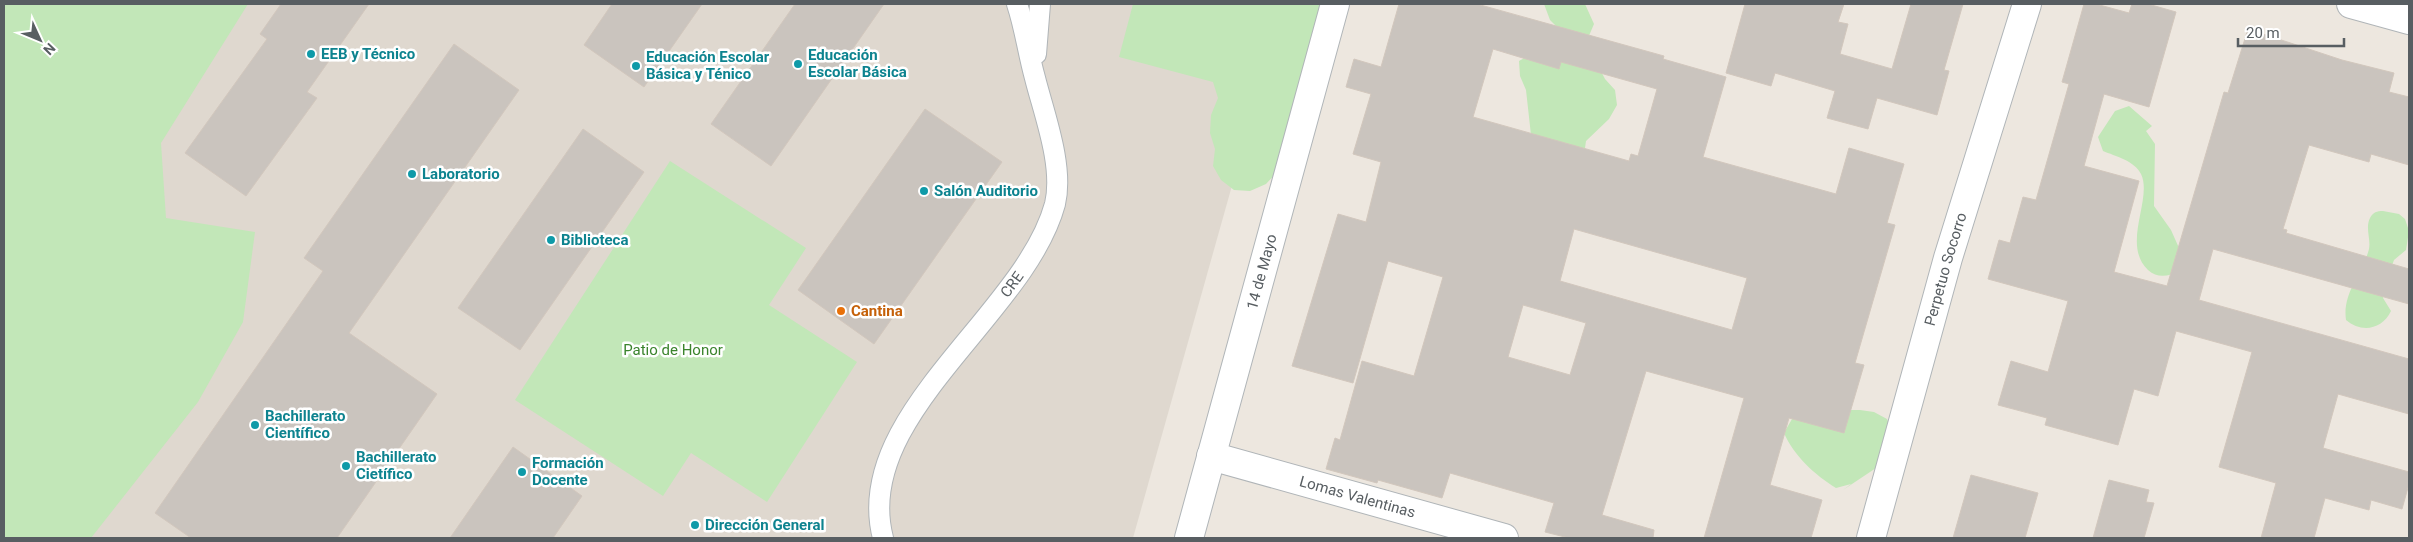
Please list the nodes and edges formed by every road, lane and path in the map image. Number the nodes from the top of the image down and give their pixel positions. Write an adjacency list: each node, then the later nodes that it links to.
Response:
1 (1017, 4): 7 (lane, CRE)
2 (1040, 4): 7 (lane)
3 (1335, 4): 8 (street, 14 de Mayo)
4 (2027, 4): 12 (street, Perpetuo Socorro)
5 (2351, 4): 6 (street)
6 (2409, 20)
7 (1035, 79): 9 (lane, CRE)
8 (1211, 456): 10 (street, 14 de Mayo); 11 (street, Lomas Valentinas)
9 (883, 538)
10 (1188, 538)
11 (1504, 538)
12 (1871, 538)

